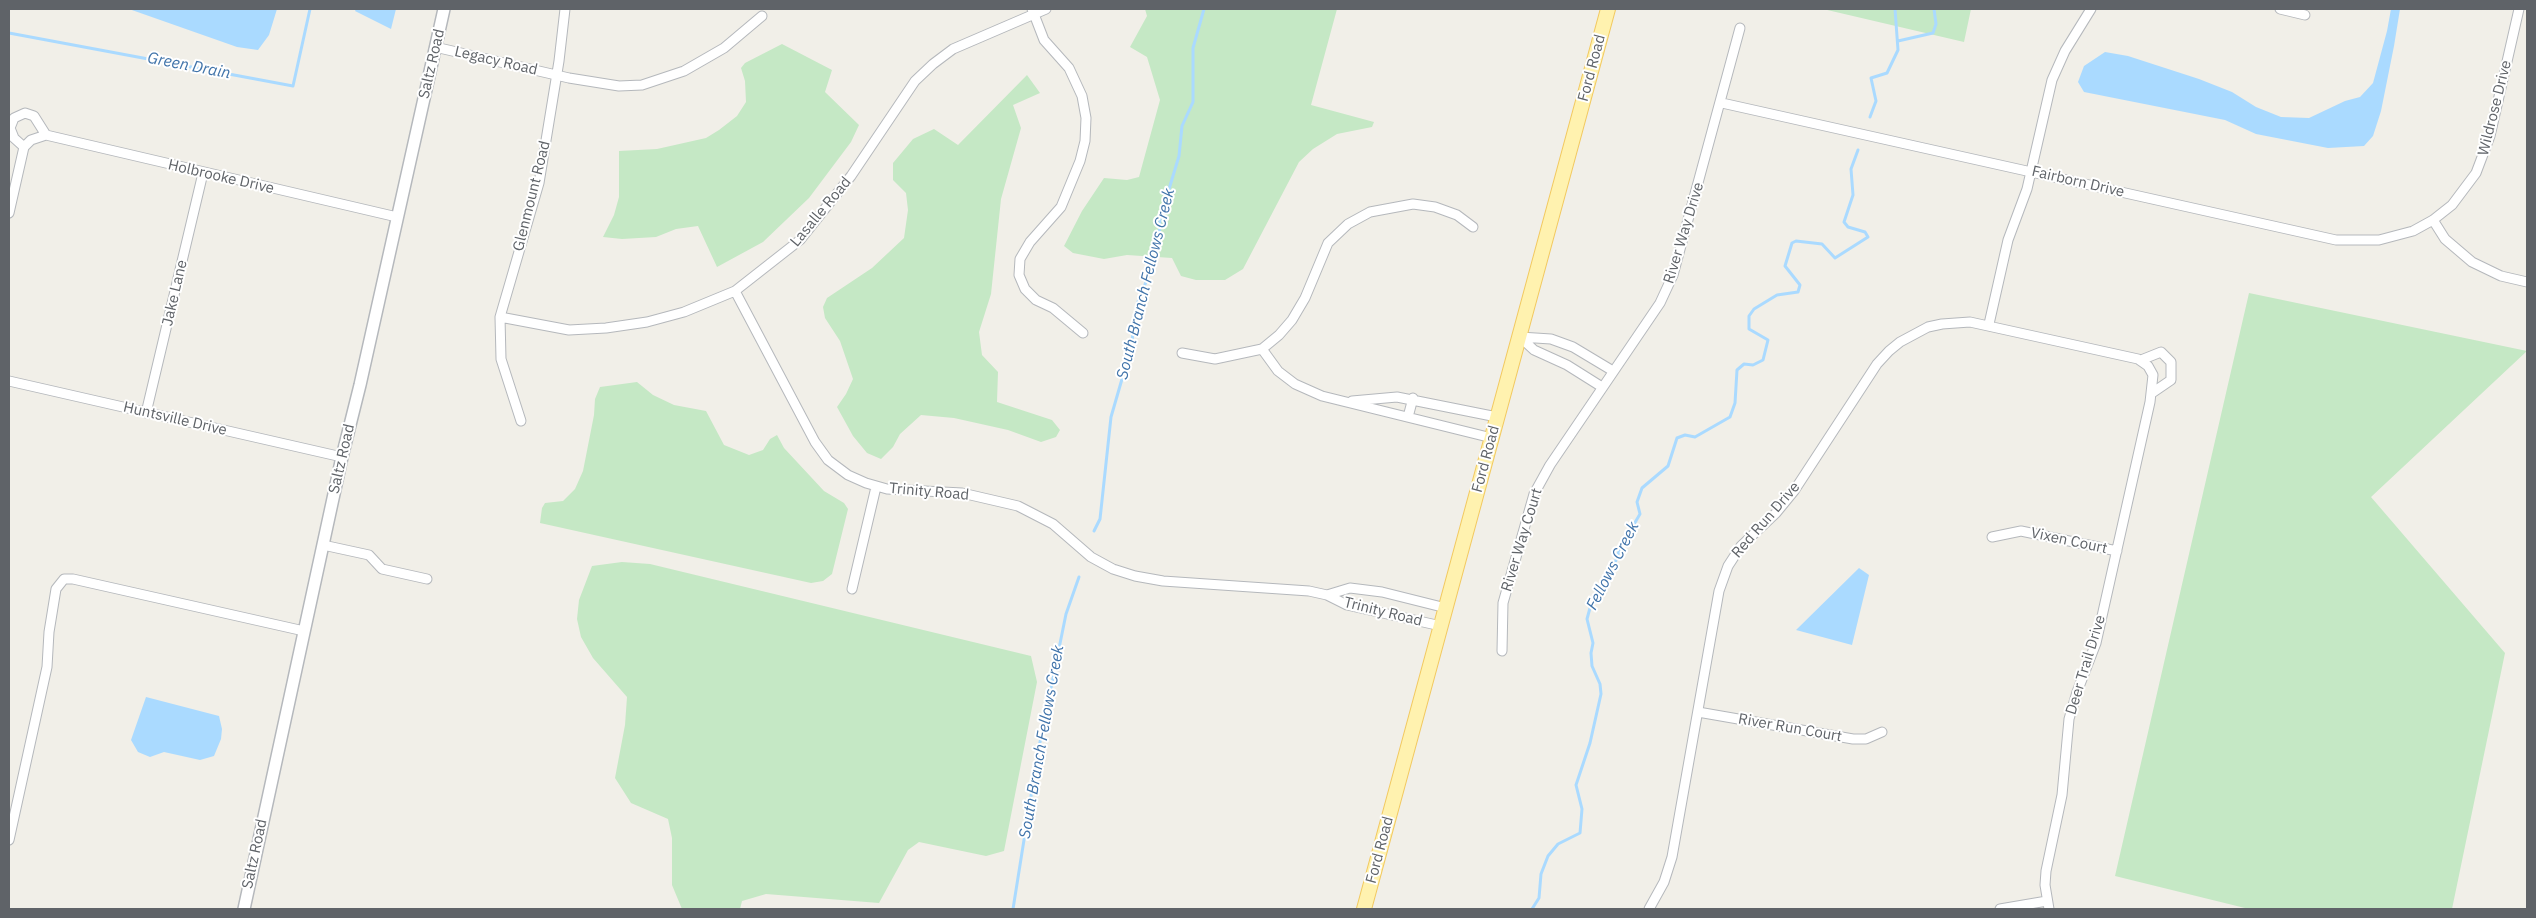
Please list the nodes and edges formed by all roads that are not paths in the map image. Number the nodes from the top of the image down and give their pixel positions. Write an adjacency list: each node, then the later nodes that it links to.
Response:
1 (444, 9): 12 (street, Saltz Road)
2 (565, 9): 13 (street, Glenmount Road)
3 (1046, 9): 8 (street, Lasalle Road)
4 (1608, 9): 28 (main road, Ford Road)
5 (2091, 9): 17 (street)
6 (2280, 9): 9 (street)
7 (2519, 9): 21 (street, Wildrose Drive)
8 (1033, 12): 24 (street, Lasalle Road); 27 (street)
9 (2305, 15)
10 (762, 16): 13 (street, Legacy Road)
11 (1740, 28): 14 (street, River Way Drive)
12 (435, 47): 13 (street, Legacy Road); 20 (street, Saltz Road)
13 (557, 74): 25 (street, Glenmount Road)
14 (1722, 103): 17 (street, Fairborn Drive); 32 (street, River Way Drive)
15 (46, 135): 16 (street); 16 (street); 18 (street, Holbrooke Drive)
16 (24, 147): 19 (street)
17 (2031, 171): 21 (street, Fairborn Drive); 26 (street)
18 (204, 173): 20 (street, Holbrooke Drive); 38 (street, Jake Lane)
19 (9, 214)
20 (397, 218): 43 (street, Saltz Road)
21 (2433, 220): 23 (street)
22 (1473, 227): 29 (street)
23 (2527, 282)
24 (735, 291): 25 (street, Lasalle Road); 44 (street, Trinity Road)
25 (500, 317): 41 (street, Glenmount Road)
26 (1989, 324): 31 (street, Red Run Drive); 55 (street, Red Run Drive)
27 (1083, 333)
28 (1520, 337): 32 (street); 34 (street); 40 (main road, Ford Road)
29 (1262, 348): 30 (street); 37 (street)
30 (1182, 353)
31 (2145, 363): 35 (street, Deer Trail Drive); 35 (street, Red Run Drive)
32 (1613, 371): 34 (street, River Way Drive)
33 (9, 381): 38 (street, Huntsville Drive)
34 (1602, 387): 54 (street, River Way Court)
35 (2152, 393): 47 (street, Deer Trail Drive)
36 (1413, 398): 37 (street); 39 (street); 40 (street)
37 (1346, 402): 39 (street)
38 (146, 413): 43 (street, Huntsville Drive)
39 (1408, 417): 42 (street)
40 (1497, 417): 42 (main road, Ford Road)
41 (520, 421)
42 (1492, 438): 51 (main road, Ford Road)
43 (342, 457): 46 (street, Saltz Road)
44 (876, 486): 49 (street); 50 (street, Trinity Road)
45 (1992, 537): 47 (street, Vixen Court)
46 (323, 545): 48 (street); 53 (street, Saltz Road)
47 (2117, 551): 58 (street, Deer Trail Drive)
48 (427, 579)
49 (852, 589)
50 (1327, 595): 51 (street, Trinity Road); 52 (street, Trinity Road)
51 (1446, 608): 52 (main road, Ford Road)
52 (1441, 626): 60 (main road, Ford Road)
53 (304, 631): 57 (street); 59 (street, Saltz Road)
54 (1502, 651)
55 (1698, 712): 56 (street, River Run Court); 61 (street, Red Run Drive)
56 (1882, 732)
57 (9, 840)
58 (2048, 905): 62 (street)
59 (244, 909)
60 (1364, 909)
61 (1649, 909)
62 (2000, 909)

